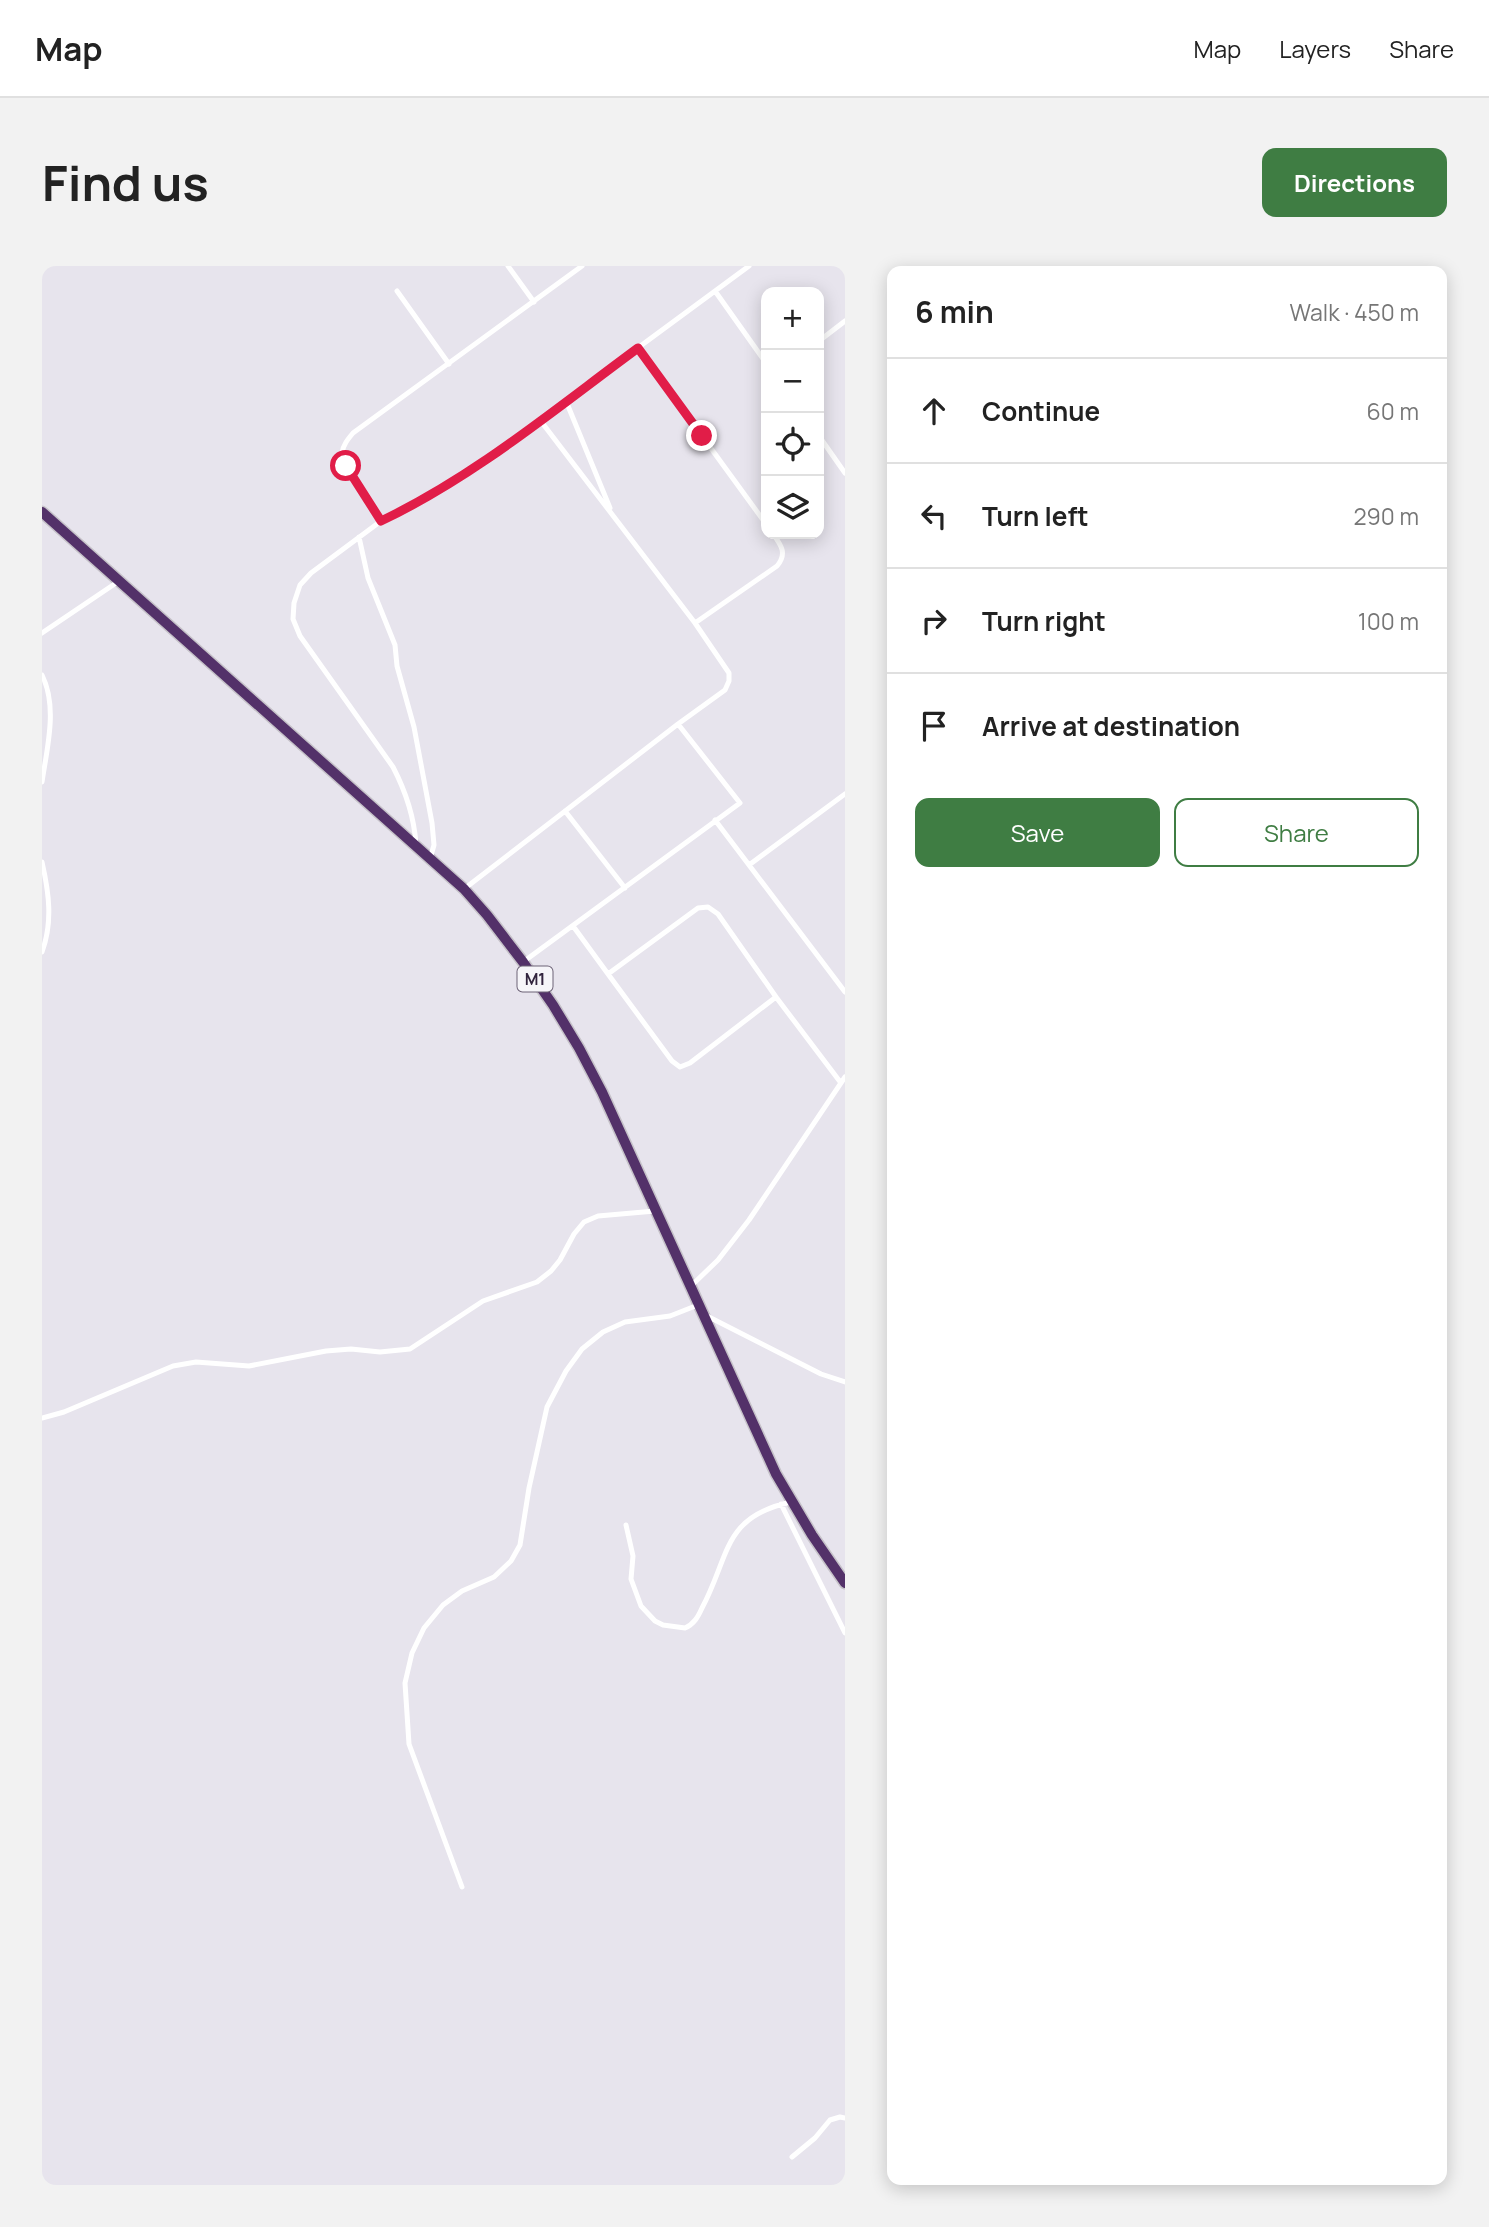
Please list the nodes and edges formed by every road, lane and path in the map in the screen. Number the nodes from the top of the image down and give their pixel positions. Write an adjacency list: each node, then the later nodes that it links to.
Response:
1 (508, 266): 6 (street)
2 (582, 266): 6 (street)
3 (749, 266): 5 (street)
4 (397, 291): 11 (street)
5 (715, 291): 9 (street); 10 (street)
6 (534, 302): 11 (street)
7 (845, 321): 8 (street)
8 (824, 337)
9 (638, 348): 12 (street); 18 (street)
10 (761, 356)
11 (449, 364): 19 (street)
12 (566, 401): 13 (street); 17 (street)
13 (540, 419): 17 (street); 19 (street)
14 (824, 443): 15 (street)
15 (845, 473)
16 (42, 512): 22 (highway, M1)
17 (614, 516): 23 (street)
18 (761, 517)
19 (381, 521): 20 (street)
20 (359, 537): 31 (street); 32 (street)
21 (777, 539): 23 (street)
22 (119, 581): 24 (street); 31 (highway, M1)
23 (695, 623): 26 (street)
24 (42, 632)
25 (42, 675): 27 (street)
26 (678, 724): 29 (street); 30 (street)
27 (42, 782)
28 (845, 794): 34 (street)
29 (565, 811): 35 (street); 36 (street)
30 (715, 820): 34 (street); 35 (street)
31 (416, 848): 32 (highway, M1)
32 (430, 859): 36 (highway, M1)
33 (42, 862): 38 (street)
34 (749, 865): 41 (street)
35 (625, 888): 37 (street)
36 (464, 890): 39 (highway, M1)
37 (573, 926): 39 (street); 40 (street)
38 (42, 952)
39 (523, 962): 44 (highway, M1)
40 (608, 974): 42 (street); 42 (street)
41 (845, 992)
42 (776, 997): 43 (street)
43 (843, 1080): 45 (street)
44 (655, 1211): 45 (highway, M1); 48 (street)
45 (690, 1287): 46 (highway, M1)
46 (700, 1309): 47 (street); 49 (highway, M1); 53 (street)
47 (845, 1382)
48 (42, 1419)
49 (786, 1503): 50 (street); 51 (highway, M1); 52 (street)
50 (626, 1525)
51 (845, 1583)
52 (845, 1633)
53 (462, 1887)
54 (845, 2119): 55 (street)
55 (792, 2157)

